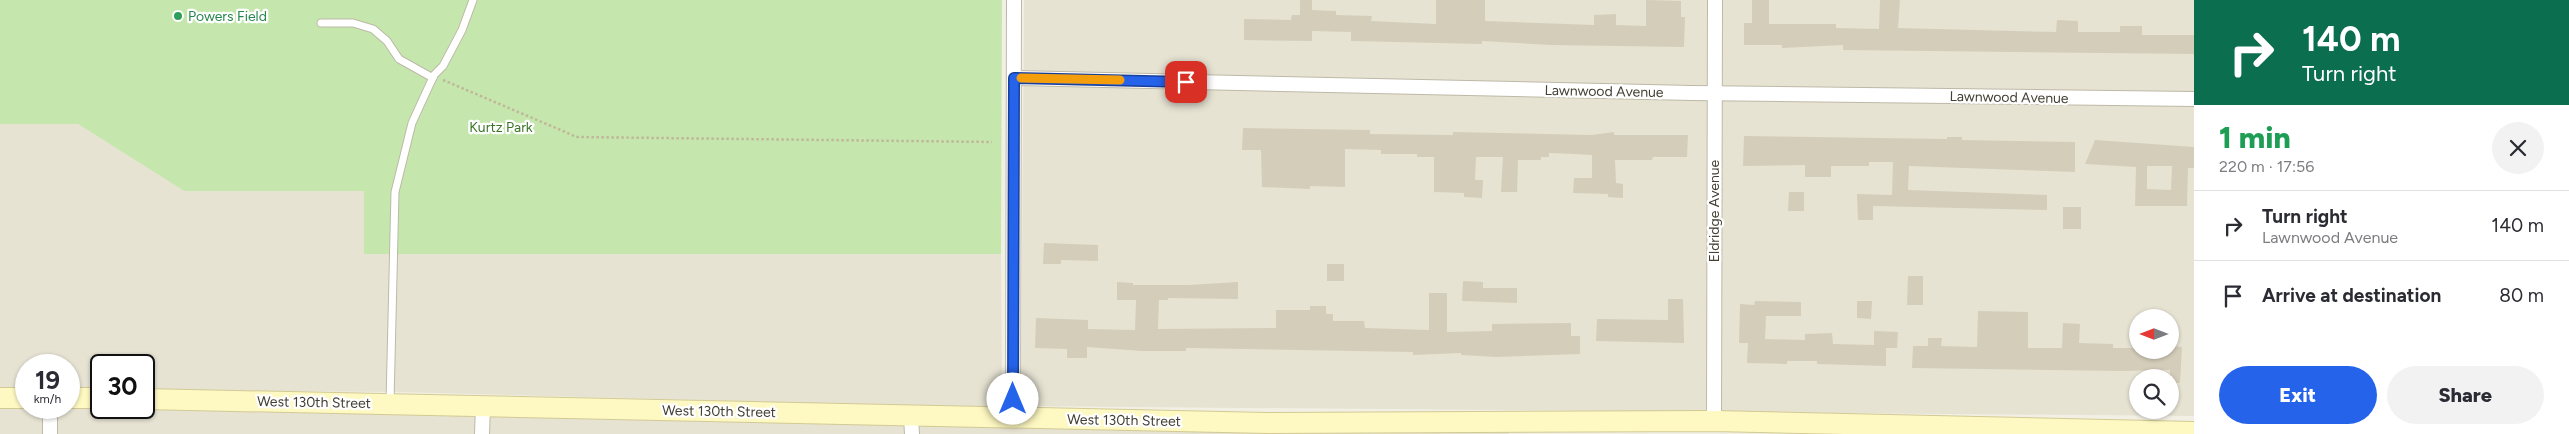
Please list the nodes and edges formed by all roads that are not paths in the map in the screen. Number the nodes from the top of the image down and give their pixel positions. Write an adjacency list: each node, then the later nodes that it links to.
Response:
1 (473, 0): 5 (lane)
2 (1014, 0): 6 (street)
3 (1715, 0): 7 (street, Eldridge Avenue)
4 (321, 23): 5 (lane)
5 (433, 78): 12 (lane)
6 (1014, 78): 7 (street, Lawnwood Avenue); 14 (street)
7 (1714, 93): 8 (street, Lawnwood Avenue); 16 (street, Eldridge Avenue)
8 (2194, 99)
9 (0, 398): 10 (main road)
10 (15, 398)
11 (155, 399): 12 (main road, West 130th Street)
12 (390, 403): 13 (main road, West 130th Street)
13 (483, 406): 17 (main road, West 130th Street); 23 (street)
14 (1013, 418): 17 (main road, West 130th Street); 18 (main road, West 130th Street)
15 (50, 419): 22 (street)
16 (1714, 422): 18 (main road, West 130th Street); 19 (main road, West 130th Street)
17 (911, 425)
18 (1268, 428)
19 (1821, 429): 20 (main road, West 130th Street)
20 (1961, 430): 21 (main road, West 130th Street)
21 (2194, 432)
22 (50, 434)
23 (482, 434)

